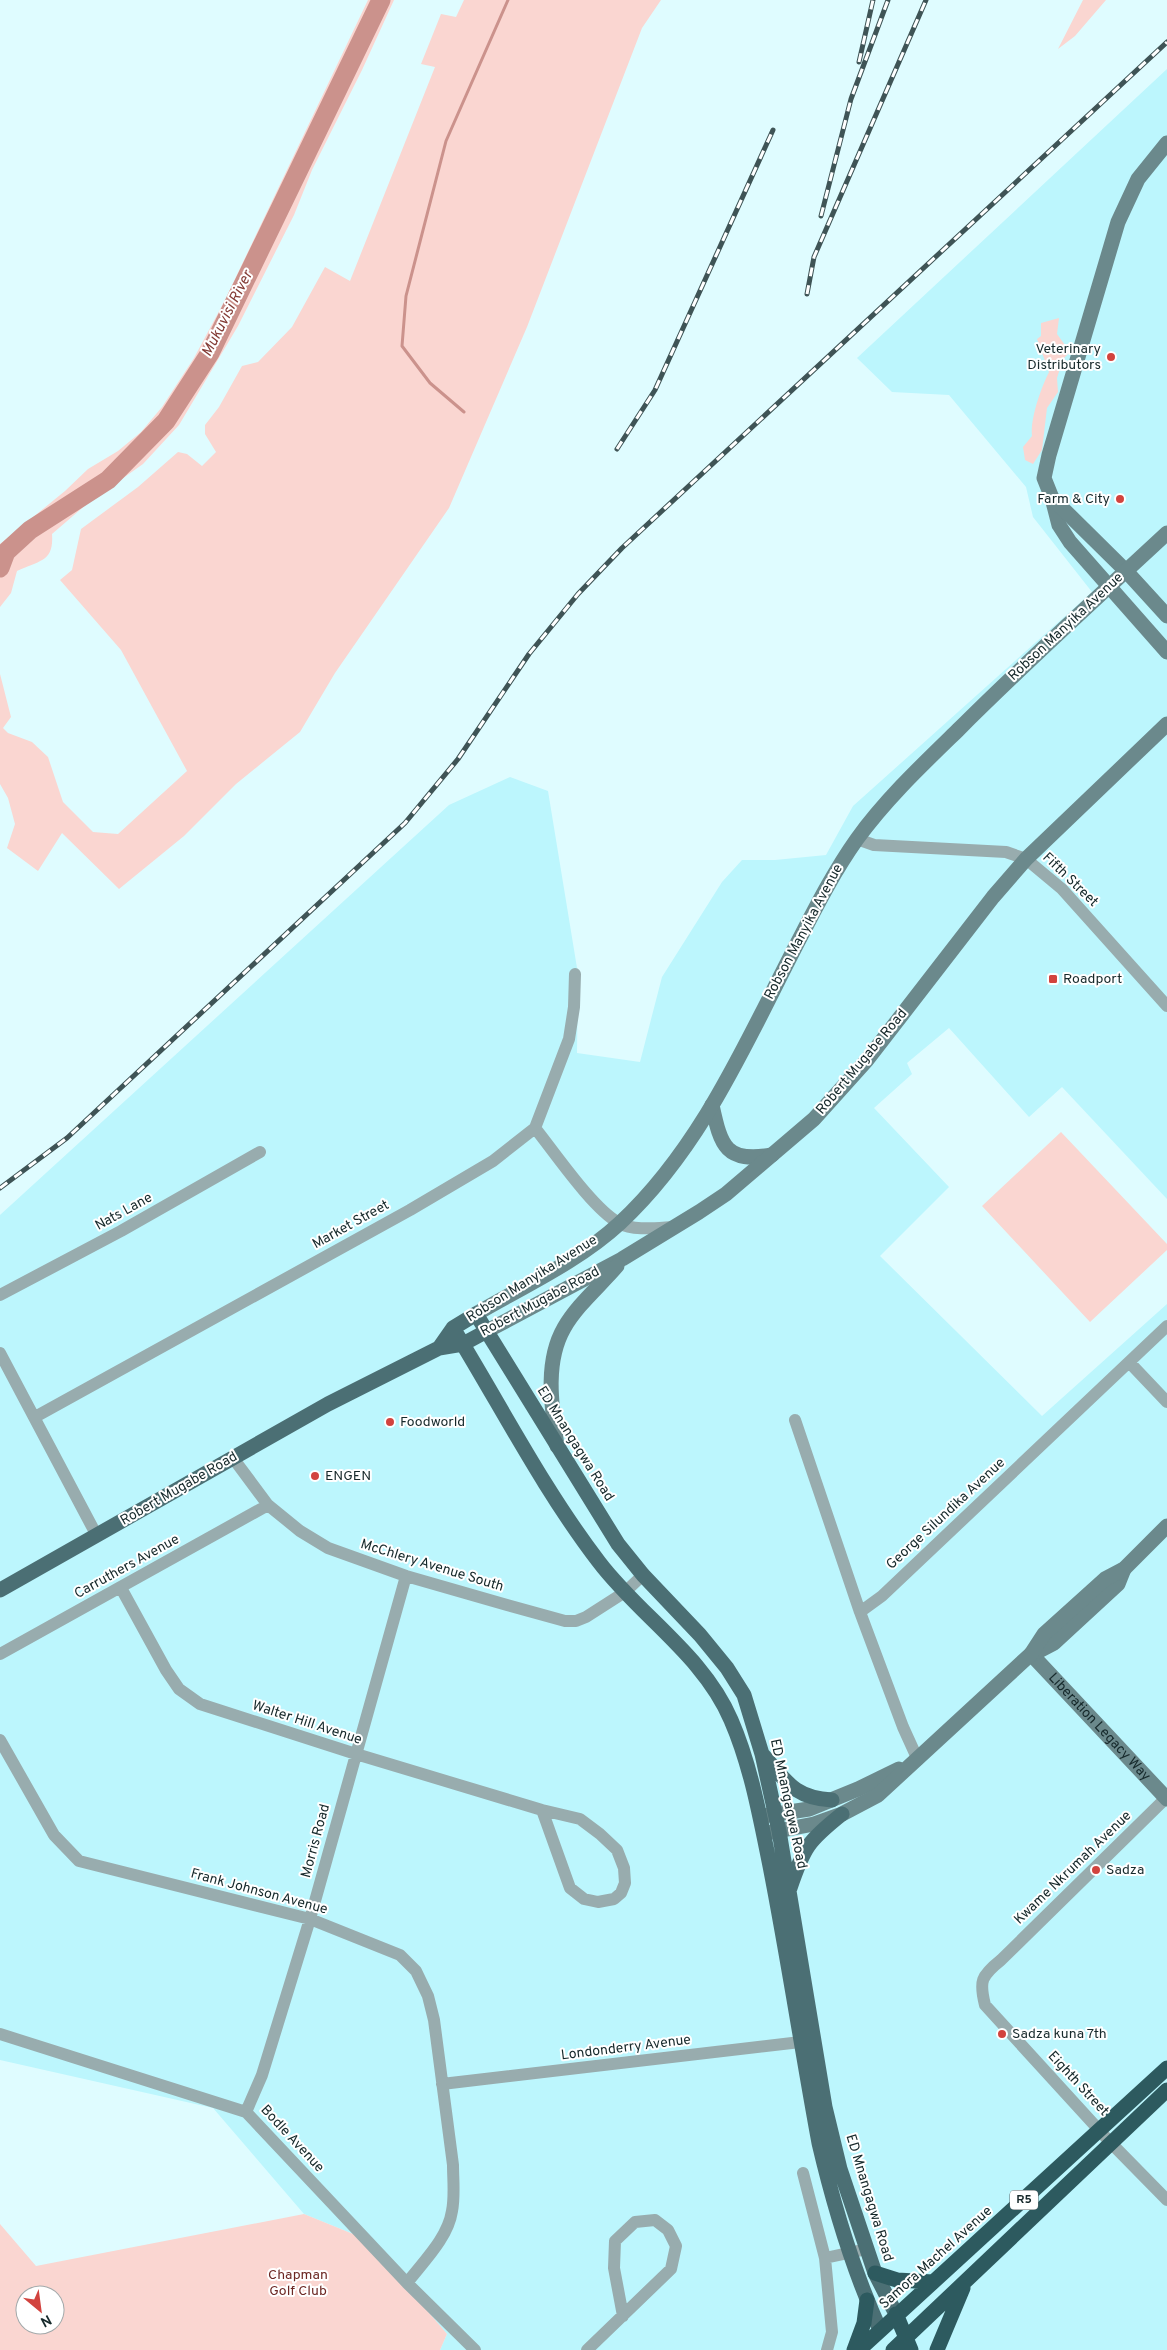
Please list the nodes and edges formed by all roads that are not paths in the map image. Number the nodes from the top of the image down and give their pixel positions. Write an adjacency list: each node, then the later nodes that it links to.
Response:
1 (1167, 143): 2 (main road)
2 (1052, 498): 4 (main road); 5 (main road)
3 (1167, 533): 4 (main road, Robson Manyika Avenue)
4 (1126, 571): 5 (main road, Robson Manyika Avenue); 6 (main road)
5 (1110, 586): 7 (main road); 9 (main road, Robson Manyika Avenue)
6 (1167, 616)
7 (1167, 652)
8 (1167, 724): 10 (main road, Robert Mugabe Road)
9 (857, 839): 10 (street, Fifth Street); 13 (main road, Robson Manyika Avenue)
10 (1026, 859): 12 (street, Fifth Street); 16 (main road, Robert Mugabe Road)
11 (575, 974): 14 (street)
12 (1167, 1006)
13 (712, 1105): 16 (main road); 17 (main road, Robson Manyika Avenue)
14 (535, 1128): 17 (street); 30 (street, Market Street)
15 (260, 1152): 20 (street, Nats Lane)
16 (773, 1155): 18 (main road, Robert Mugabe Road)
17 (619, 1223): 18 (street); 21 (main road, Robson Manyika Avenue)
18 (672, 1227): 19 (main road, Robert Mugabe Road)
19 (622, 1259): 24 (main road, Robert Mugabe Road); 32 (main road)
20 (0, 1295)
21 (476, 1314): 23 (main road, Robson Manyika Avenue); 24 (main road, ED Mnangagwa Road)
22 (1167, 1326): 28 (street, George Silundika Avenue)
23 (453, 1328): 25 (main road, ED Mnangagwa Road); 26 (main road, Robert Mugabe Road)
24 (487, 1330): 25 (main road, Robert Mugabe Road); 32 (main road, ED Mnangagwa Road)
25 (463, 1344): 26 (main road, Robert Mugabe Road); 41 (main road, ED Mnangagwa Road)
26 (439, 1348): 33 (main road, Robert Mugabe Road)
27 (0, 1353): 30 (street)
28 (1129, 1362): 29 (street); 42 (street, George Silundika Avenue)
29 (1167, 1402)
30 (35, 1417): 36 (street)
31 (795, 1420): 42 (street)
32 (557, 1446): 37 (main road, ED Mnangagwa Road)
33 (233, 1458): 34 (street, McChlery Avenue South); 36 (main road, Robert Mugabe Road)
34 (268, 1505): 38 (street, McChlery Avenue South); 39 (street, Carruthers Avenue)
35 (1167, 1526): 44 (main road)
36 (97, 1536): 40 (main road, Robert Mugabe Road)
37 (643, 1575): 41 (street, McChlery Avenue South); 47 (main road, ED Mnangagwa Road)
38 (406, 1576): 41 (street, McChlery Avenue South); 46 (street, Morris Road)
39 (121, 1588): 43 (street, Carruthers Avenue); 46 (street, Walter Hill Avenue)
40 (0, 1590)
41 (625, 1592): 54 (main road, ED Mnangagwa Road)
42 (860, 1612): 48 (street)
43 (0, 1654)
44 (1031, 1654): 48 (main road); 49 (main road, Liberation Legacy Way)
45 (0, 1740): 58 (street, Frank Johnson Avenue)
46 (356, 1754): 51 (street, Walter Hill Avenue); 58 (street, Morris Road)
47 (762, 1754): 50 (main road); 52 (main road, ED Mnangagwa Road)
48 (918, 1760): 50 (main road); 53 (main road)
49 (1167, 1798): 59 (street, Kwame Nkrumah Avenue)
50 (832, 1800): 52 (main road)
51 (542, 1810): 51 (street, Walter Hill Avenue)
52 (775, 1814): 54 (main road); 55 (main road, ED Mnangagwa Road)
53 (842, 1814): 55 (main road); 57 (main road)
54 (760, 1816): 56 (main road, ED Mnangagwa Road)
55 (779, 1831): 56 (main road); 57 (main road, ED Mnangagwa Road)
56 (763, 1834): 61 (main road, ED Mnangagwa Road)
57 (789, 1890): 61 (main road, ED Mnangagwa Road)
58 (310, 1919): 63 (street, Frank Johnson Avenue); 65 (street, Morris Road)
59 (1000, 1960): 66 (street, Eighth Street)
60 (0, 2034): 65 (street, Bodle Avenue)
61 (807, 2042): 63 (street, Londonderry Avenue); 69 (main road, ED Mnangagwa Road); 70 (main road, ED Mnangagwa Road)
62 (1167, 2068): 66 (highway, Samora Machel Avenue / R5)
63 (442, 2084): 75 (street, Frank Johnson Avenue)
64 (1167, 2090): 66 (highway, Samora Machel Avenue / R5)
65 (246, 2112): 75 (street, Bodle Avenue)
66 (1106, 2136): 68 (street, Eighth Street); 73 (highway, Samora Machel Avenue / R5); 74 (highway, Samora Machel Avenue / R5)
67 (803, 2173): 71 (street)
68 (1167, 2200)
69 (867, 2249): 70 (street); 72 (main road, ED Mnangagwa Road)
70 (850, 2254): 71 (street); 76 (main road, ED Mnangagwa Road)
71 (825, 2258): 83 (street)
72 (875, 2273): 74 (highway); 77 (main road, ED Mnangagwa Road)
73 (968, 2277): 80 (highway, Samora Machel Avenue / R5); 87 (highway)
74 (933, 2282): 77 (highway, Samora Machel Avenue / R5)
75 (407, 2283): 81 (street, Bodle Avenue)
76 (867, 2300): 79 (main road, ED Mnangagwa Road); 84 (highway)
77 (896, 2314): 79 (highway, Samora Machel Avenue / R5); 80 (highway, ED Mnangagwa Road)
78 (622, 2316): 78 (street); 82 (street)
79 (880, 2330): 85 (highway, Samora Machel Avenue / R5); 86 (highway, ED Mnangagwa Road)
80 (909, 2343): 86 (highway, Samora Machel Avenue / R5)
81 (475, 2350)
82 (587, 2350)
83 (827, 2350)
84 (854, 2350)
85 (859, 2350)
86 (891, 2350)
87 (936, 2350)

